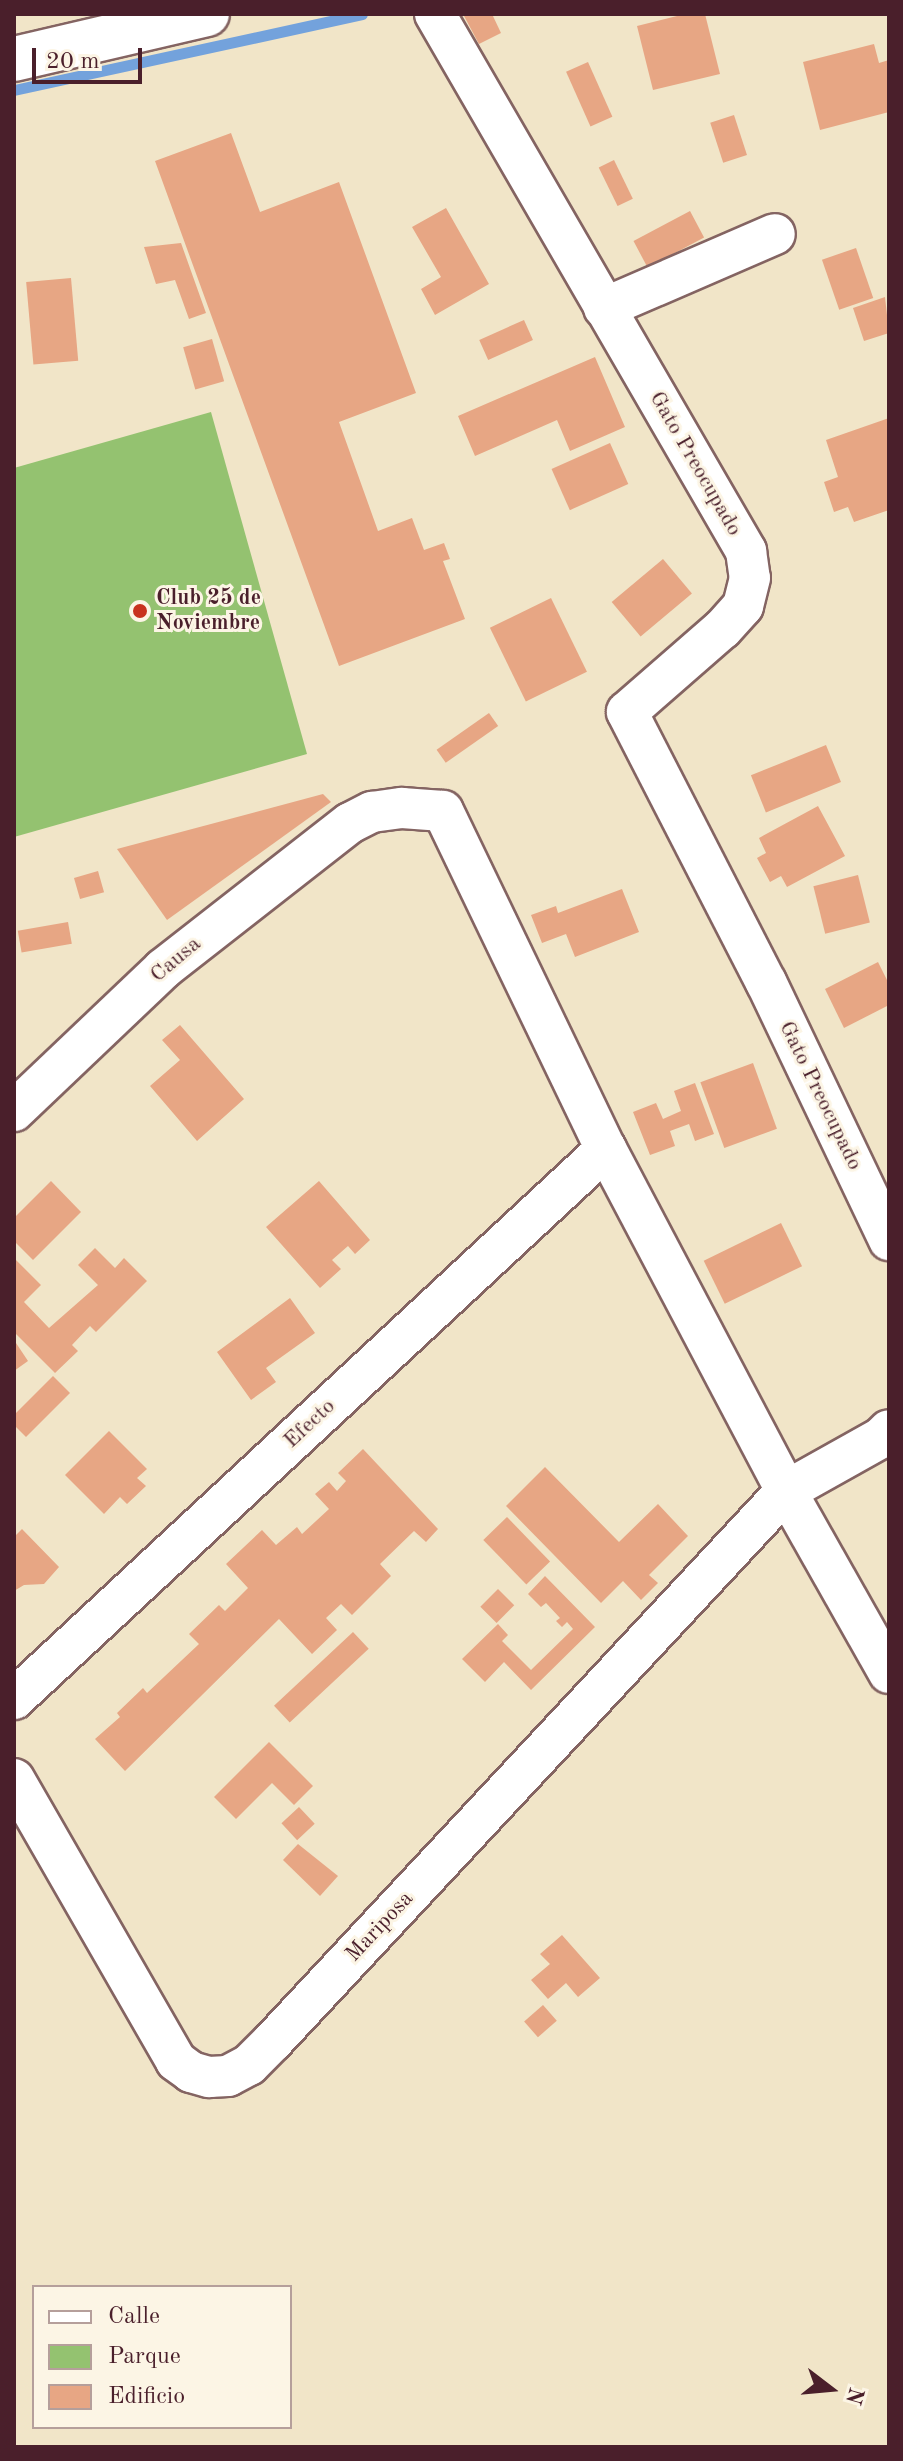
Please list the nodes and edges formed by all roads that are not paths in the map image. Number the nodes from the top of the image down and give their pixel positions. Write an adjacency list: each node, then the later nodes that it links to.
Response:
1 (207, 14): 3 (main road)
2 (435, 14): 5 (street, Gato Preocupado)
3 (14, 59)
4 (775, 234): 5 (street)
5 (604, 308): 8 (street, Gato Preocupado)
6 (14, 1111): 7 (street, Causa)
7 (606, 1149): 10 (street); 12 (street, Efecto)
8 (889, 1240)
9 (889, 1430): 10 (street, Mariposa)
10 (786, 1491): 11 (street); 13 (street, Mariposa)
11 (889, 1673)
12 (14, 1699)
13 (14, 1779)

